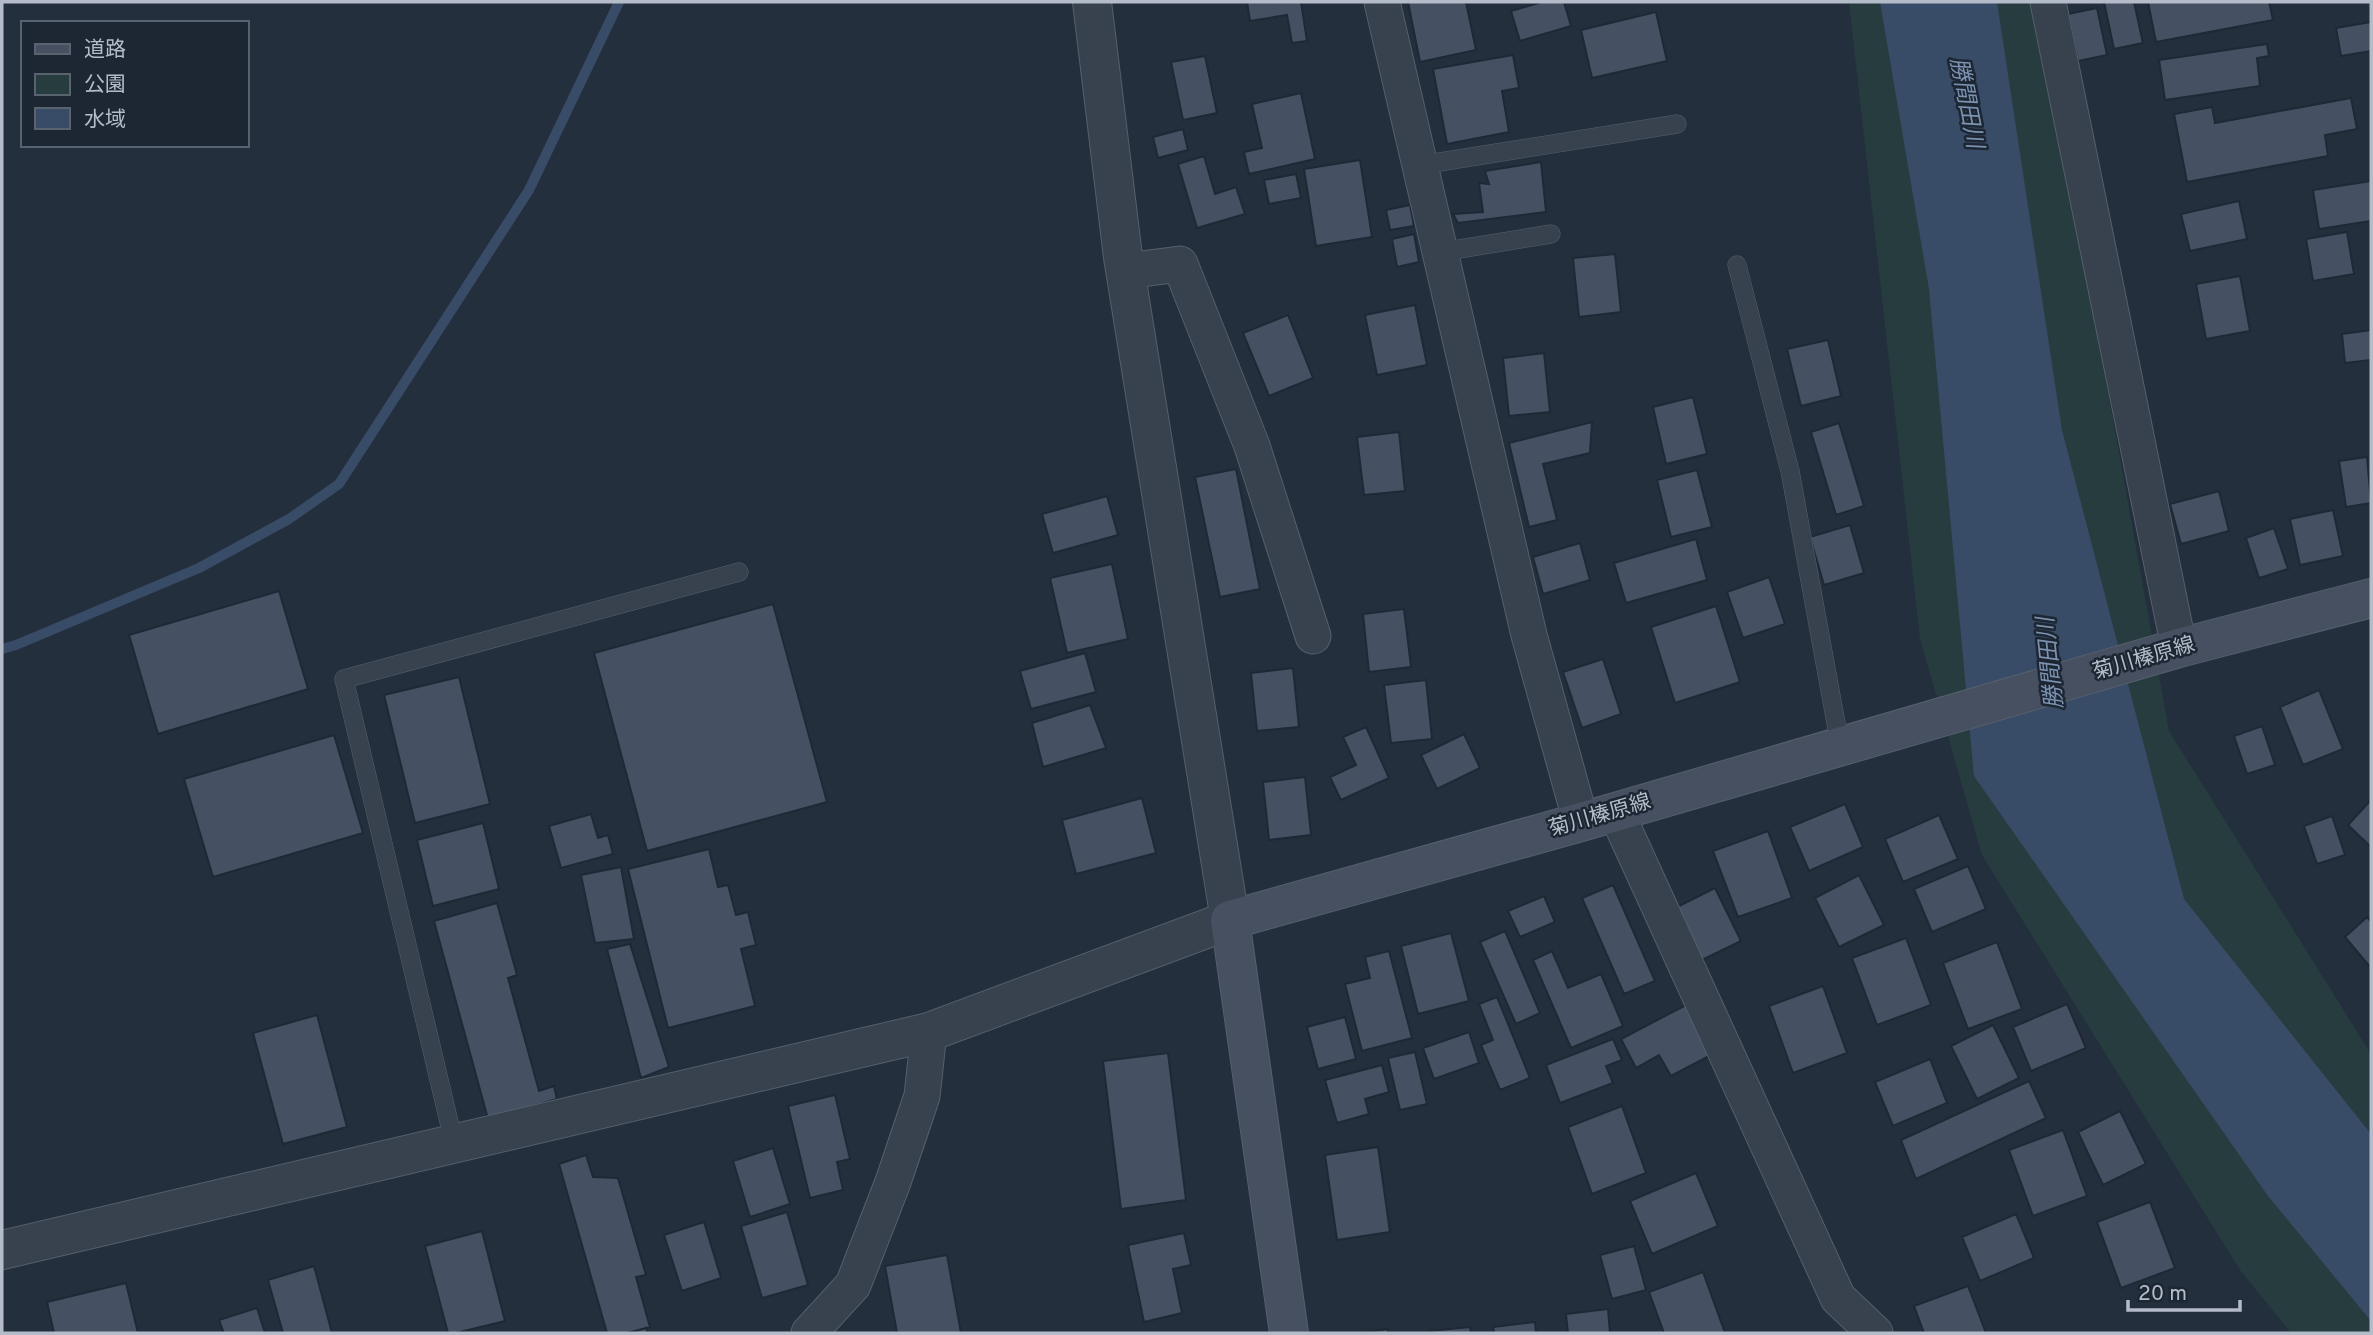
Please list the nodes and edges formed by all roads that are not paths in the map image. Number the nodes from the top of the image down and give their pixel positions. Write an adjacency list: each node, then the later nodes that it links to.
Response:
1 (1092, 2): 9 (street)
2 (1381, 2): 5 (street)
3 (2048, 2): 13 (street)
4 (1677, 124): 5 (lane)
5 (1421, 165): 7 (street)
6 (1551, 234): 7 (lane)
7 (1441, 252): 15 (street)
8 (1737, 265): 14 (lane)
9 (1126, 271): 12 (street); 16 (street)
10 (738, 572): 18 (lane)
11 (2371, 598): 13 (main road, 菊川榛原線)
12 (1313, 636)
13 (2179, 648): 14 (main road, 菊川榛原線)
14 (1840, 746): 15 (main road, 菊川榛原線)
15 (1598, 817): 16 (main road, 菊川榛原線); 22 (street)
16 (1230, 920): 17 (street); 21 (main road)
17 (929, 1031): 18 (street); 20 (street)
18 (454, 1143): 19 (street)
19 (2, 1250)
20 (809, 1333)
21 (1289, 1333)
22 (1875, 1333)

